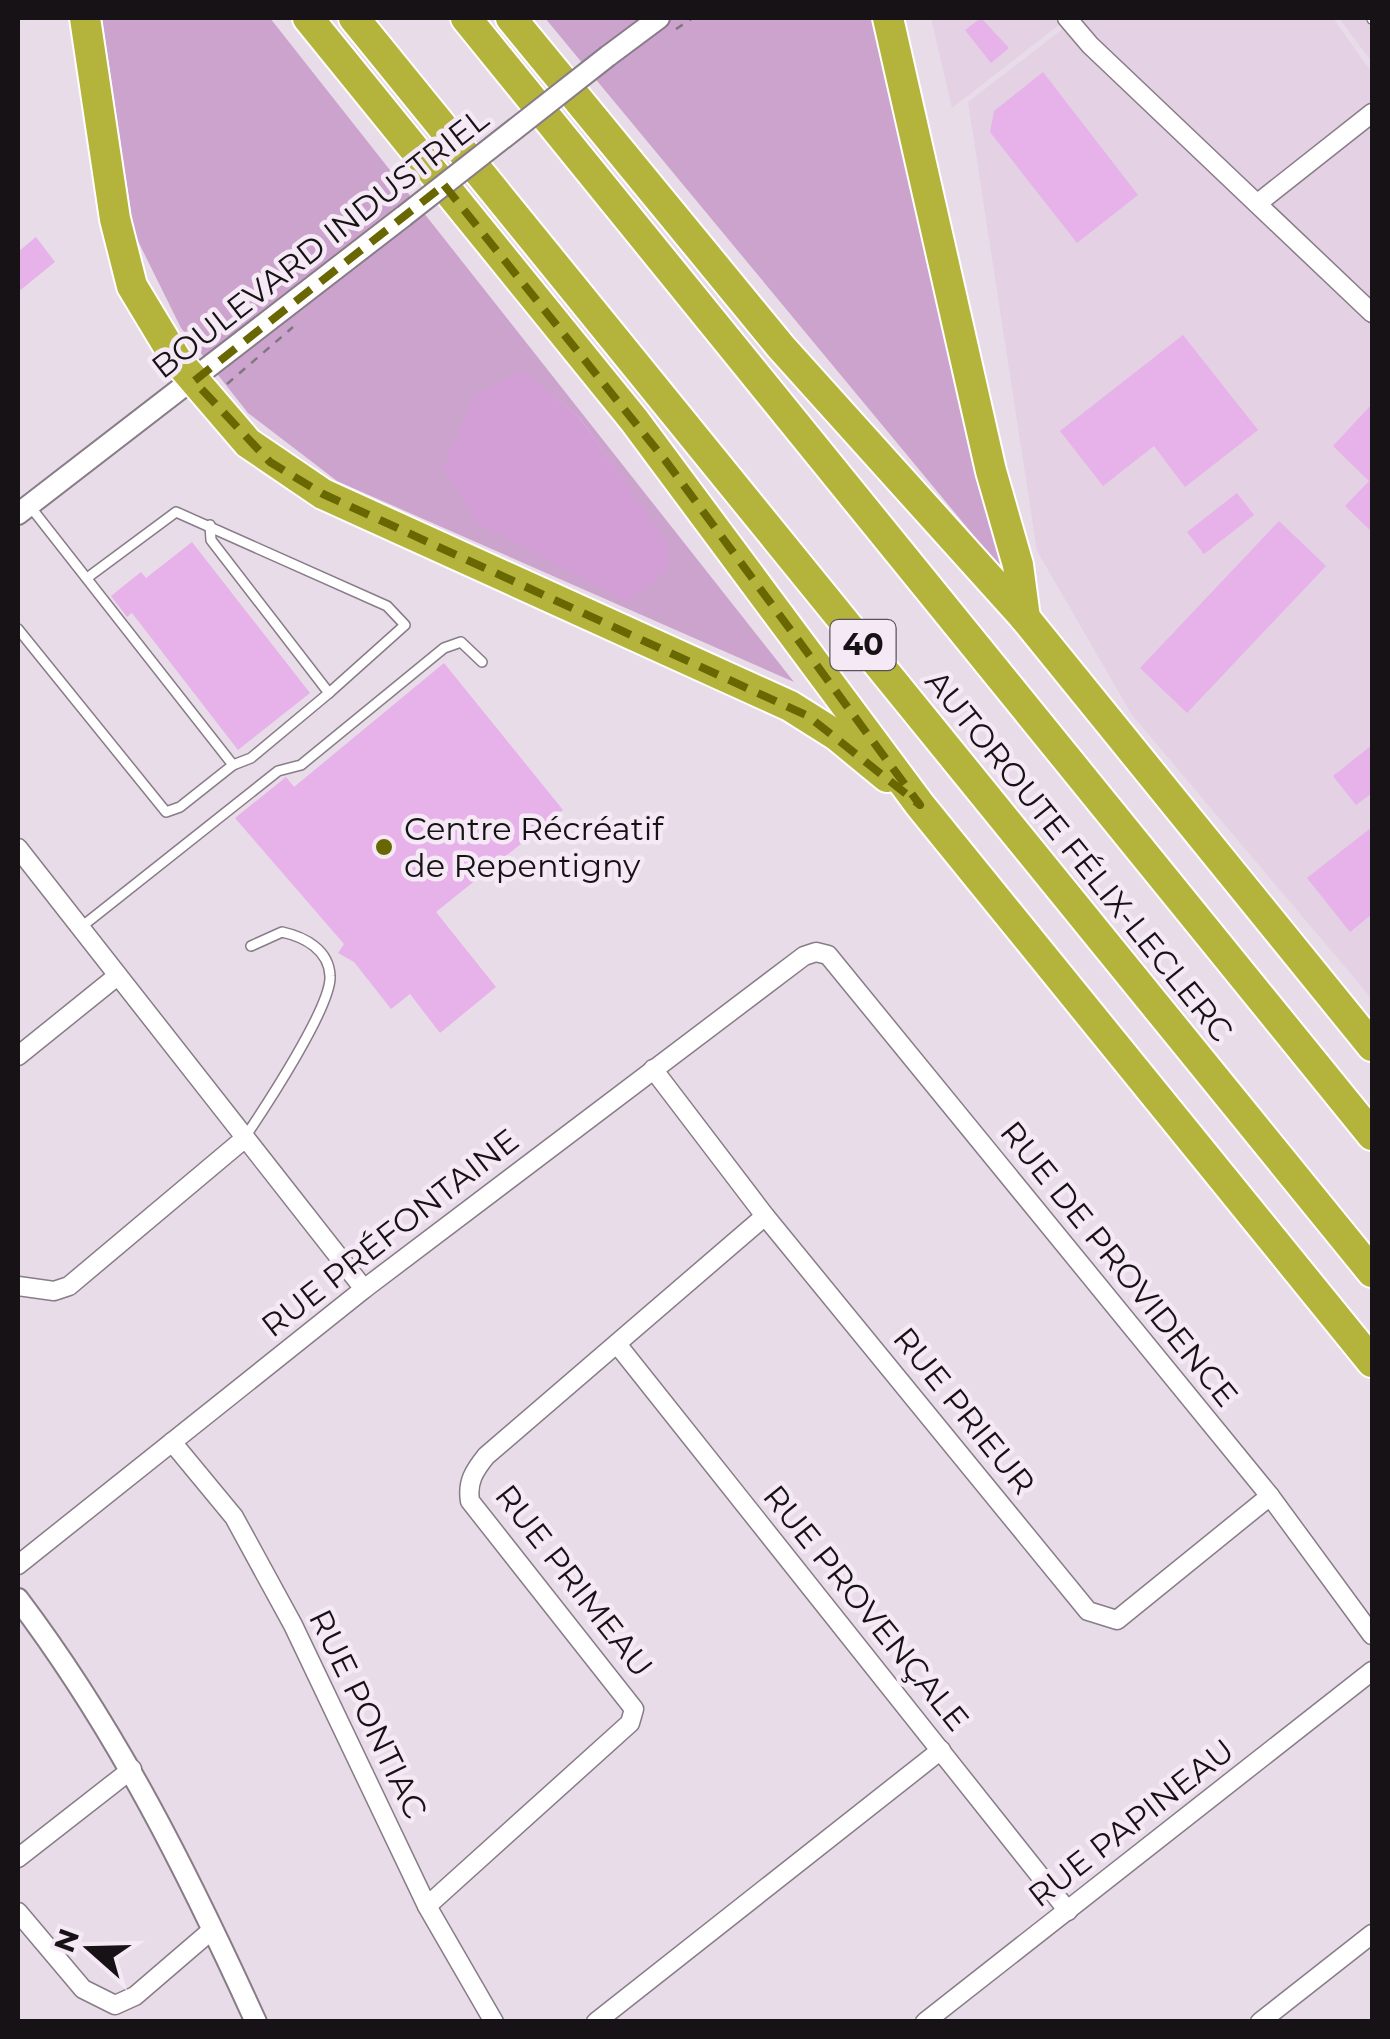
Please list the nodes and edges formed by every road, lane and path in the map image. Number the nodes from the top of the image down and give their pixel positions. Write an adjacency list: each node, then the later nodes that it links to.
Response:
1 (85, 18): 12 (highway)
2 (308, 18): 21 (highway)
3 (354, 18): 33 (highway, AUTOROUTE FÉLIX-LECLERC / 40)
4 (466, 18): 30 (highway, AUTOROUTE FÉLIX-LECLERC / 40)
5 (511, 18): 16 (highway)
6 (658, 18): 12 (street, BOULEVARD INDUSTRIEL, bridge)
7 (888, 18): 16 (highway)
8 (1067, 18): 10 (street)
9 (1372, 113): 10 (street)
10 (1258, 203): 11 (street)
11 (1372, 313)
12 (194, 381): 13 (street, BOULEVARD INDUSTRIEL); 21 (highway)
13 (23, 510): 15 (lane)
14 (210, 525): 15 (lane); 19 (lane); 19 (lane)
15 (87, 578): 20 (lane)
16 (1025, 618): 27 (highway)
17 (18, 630): 20 (lane)
18 (482, 662): 23 (lane)
19 (329, 693): 20 (lane)
20 (233, 765)
21 (920, 805): 37 (highway)
22 (18, 848): 23 (street)
23 (80, 928): 26 (street)
24 (251, 946): 31 (lane)
25 (804, 956): 29 (street, RUE PRÉFONTAINE); 39 (street, RUE DE PROVIDENCE)
26 (116, 977): 28 (street); 31 (street)
27 (1372, 1046)
28 (18, 1056)
29 (653, 1070): 32 (street, RUE PRIEUR); 35 (street, RUE PRÉFONTAINE)
30 (1372, 1135)
31 (244, 1139): 34 (street); 35 (street)
32 (765, 1216): 36 (street, RUE PRIMEAU); 39 (street, RUE PRIEUR)
33 (1372, 1272)
34 (18, 1286)
35 (364, 1289): 38 (street, RUE PRÉFONTAINE)
36 (617, 1344): 44 (street, RUE PROVENÇALE); 47 (street, RUE PRIMEAU)
37 (1372, 1362)
38 (172, 1442): 40 (street, RUE PRÉFONTAINE); 47 (street, RUE PONTIAC)
39 (1270, 1496): 42 (street, RUE DE PROVIDENCE)
40 (18, 1565)
41 (18, 1599): 45 (street)
42 (1372, 1636)
43 (1372, 1672): 48 (street, RUE PAPINEAU)
44 (941, 1750): 48 (street, RUE PROVENÇALE); 54 (street)
45 (132, 1768): 46 (street); 50 (street)
46 (18, 1858)
47 (427, 1906): 53 (street, RUE PONTIAC)
48 (1068, 1911): 55 (street, RUE PAPINEAU)
49 (18, 1912): 50 (street)
50 (214, 1928): 52 (street)
51 (1371, 1938): 56 (street)
52 (256, 2022)
53 (494, 2022)
54 (596, 2022)
55 (925, 2022)
56 (1260, 2022)

